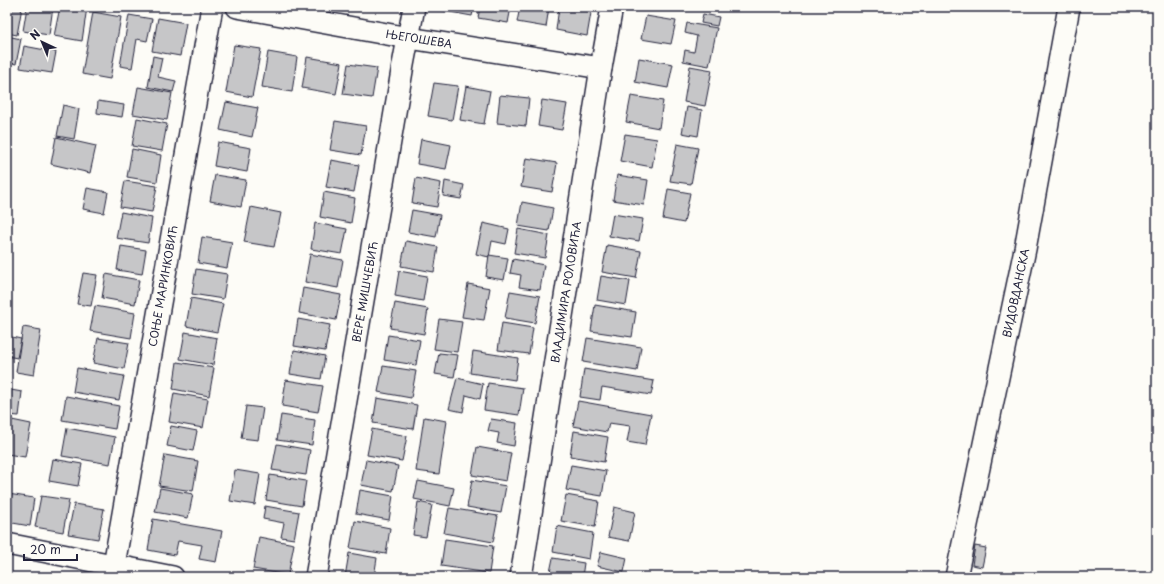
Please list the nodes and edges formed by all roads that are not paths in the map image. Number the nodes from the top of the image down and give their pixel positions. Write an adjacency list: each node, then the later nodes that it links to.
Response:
1 (212, 7): 9 (street, СОЊЕ МАРИНКОВИЋ)
2 (238, 7): 6 (street, ЊЕГОШЕВА)
3 (414, 7): 6 (street, ВЕРЕ МИШЧЕВИЋ)
4 (612, 7): 7 (street, ВЛАДИМИРА РОЛОВИЋА)
5 (1069, 7): 13 (street, ВИДОВДАНСКА)
6 (409, 38): 7 (street, ЊЕГОШЕВА); 11 (street, ВЕРЕ МИШЧЕВИЋ)
7 (601, 68): 12 (street, ВЛАДИМИРА РОЛОВИЋА)
8 (7, 544): 9 (street)
9 (114, 565): 10 (street)
10 (173, 577)
11 (316, 577)
12 (521, 577)
13 (956, 577)

